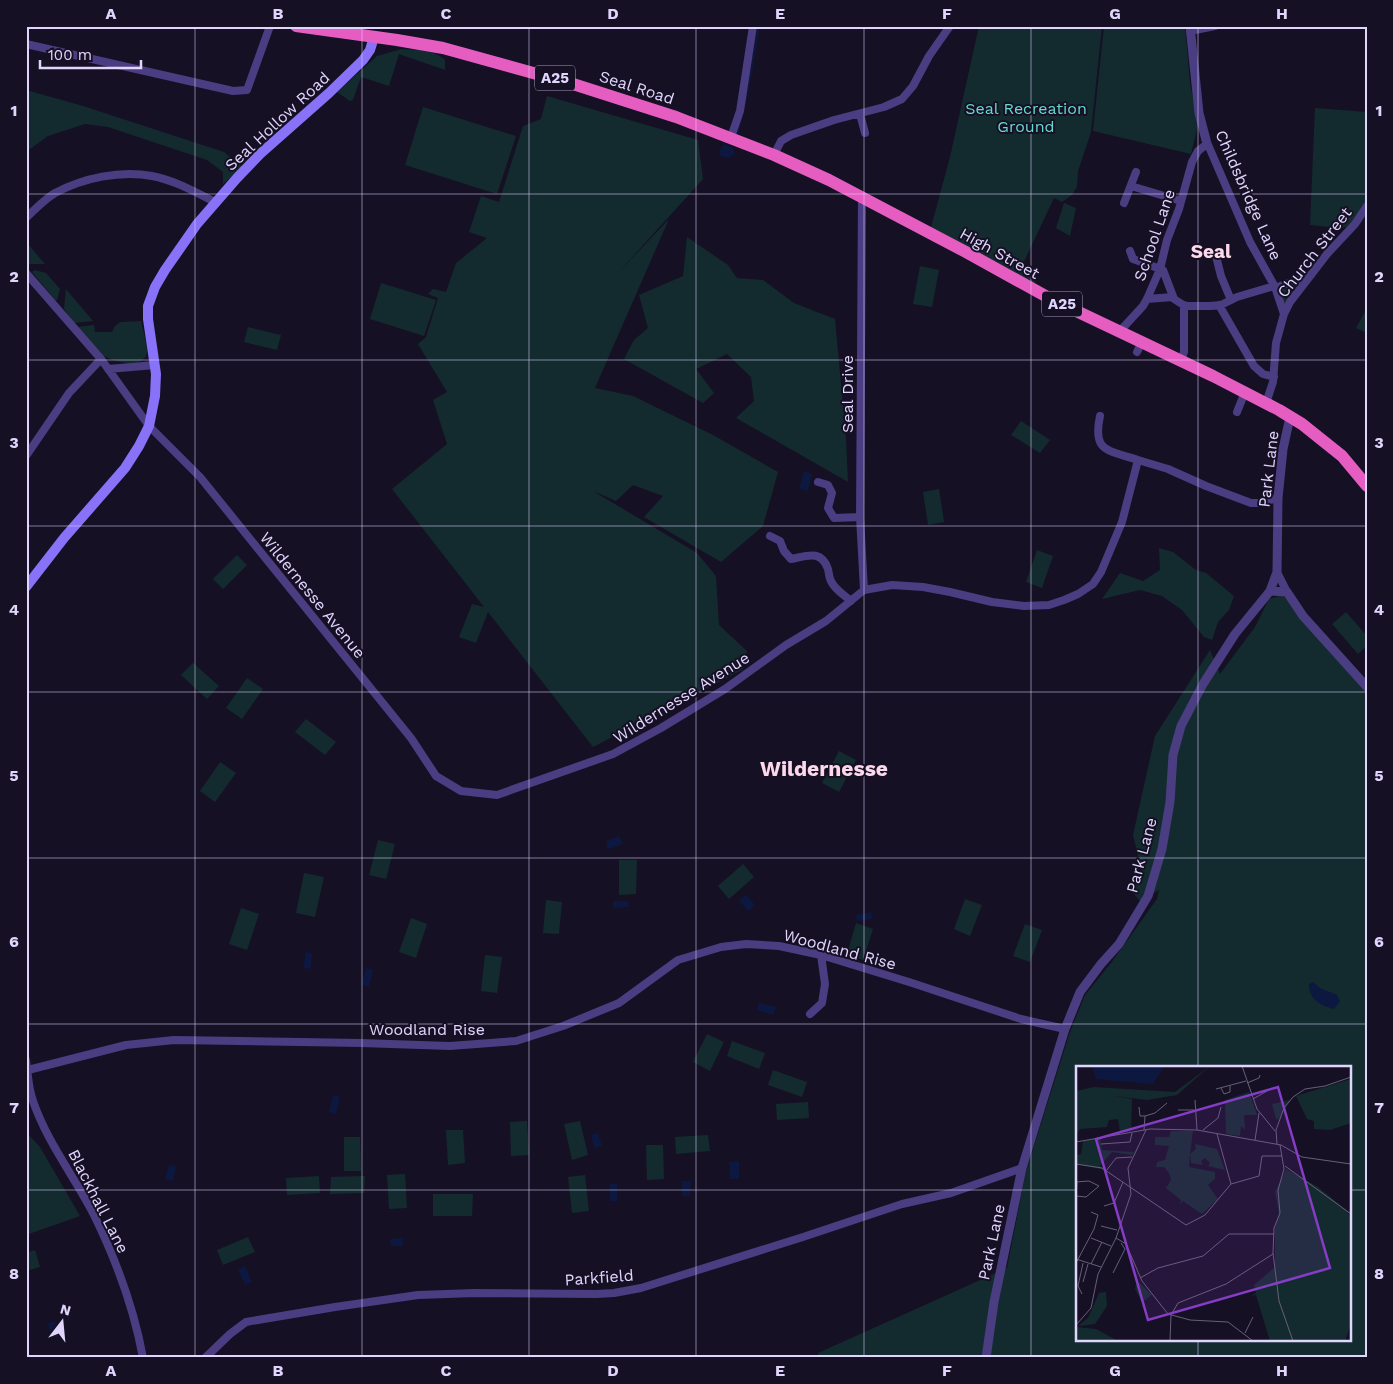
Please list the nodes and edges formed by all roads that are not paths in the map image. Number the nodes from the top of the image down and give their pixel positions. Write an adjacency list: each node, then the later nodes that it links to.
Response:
1 (270, 26): 9 (street)
2 (296, 26): 7 (highway, Seal Road / A25)
3 (753, 26): 12 (street)
4 (950, 26): 10 (street)
5 (1215, 26): 6 (street)
6 (1190, 29): 13 (street, Childsbridge Lane)
7 (361, 31): 8 (highway, Seal Road / A25)
8 (374, 37): 12 (highway, Seal Road / A25); 19 (main road, Seal Hollow Road)
9 (26, 44)
10 (860, 114): 11 (street); 14 (street)
11 (865, 133)
12 (731, 137): 14 (highway, High Street / A25)
13 (1206, 142): 18 (street, School Lane); 28 (street, Childsbridge Lane)
14 (774, 155): 17 (highway, High Street / A25)
15 (1136, 172): 16 (street)
16 (1130, 186): 18 (street); 20 (street)
17 (862, 198): 35 (highway, High Street / A25); 52 (street, Seal Drive)
18 (1181, 201): 25 (street, School Lane)
19 (215, 202): 22 (street); 38 (main road, Seal Hollow Road)
20 (1124, 203)
21 (1367, 206): 27 (street, Church Street)
22 (26, 218)
23 (1130, 251): 25 (street)
24 (1215, 252): 31 (street)
25 (1160, 269): 29 (street); 30 (street, School Lane)
26 (26, 273): 36 (street, Wildernesse Avenue)
27 (1312, 275): 28 (street); 34 (street, Church Street)
28 (1275, 287): 31 (street); 34 (street, Childsbridge Lane)
29 (1173, 297): 30 (street); 32 (street)
30 (1147, 299): 35 (street, School Lane)
31 (1232, 300): 33 (street)
32 (1184, 305): 33 (street); 37 (street)
33 (1219, 305): 40 (street)
34 (1284, 314): 40 (street, Church Street)
35 (1120, 331): 37 (highway, High Street / A25)
36 (101, 359): 39 (street, Wildernesse Avenue); 47 (street)
37 (1181, 360): 41 (highway, High Street / A25)
38 (155, 365): 39 (street); 46 (main road, Seal Hollow Road)
39 (108, 369): 46 (street, Wildernesse Avenue)
40 (1274, 377): 42 (street, Church Street)
41 (1245, 392): 42 (highway, High Street / A25); 43 (street)
42 (1266, 403): 45 (highway, High Street / A25)
43 (1237, 412)
44 (1100, 416): 48 (street)
45 (1290, 417): 50 (highway, A25); 51 (street, Park Lane)
46 (149, 426): 55 (main road, Seal Hollow Road); 59 (street, Wildernesse Avenue)
47 (26, 456)
48 (1138, 460): 51 (street); 56 (street)
49 (818, 482): 52 (street)
50 (1367, 486)
51 (1278, 498): 54 (street, Park Lane)
52 (860, 517): 56 (street, Seal Drive)
53 (770, 536): 59 (street)
54 (1277, 572): 57 (street, Park Lane); 58 (street)
55 (26, 587)
56 (864, 590): 59 (street, Wildernesse Avenue)
57 (1270, 591): 58 (street); 63 (street, Park Lane)
58 (1287, 592): 60 (street)
59 (851, 601)
60 (1367, 687)
61 (820, 955): 62 (street); 63 (street, Woodland Rise); 65 (street, Woodland Rise)
62 (810, 1014)
63 (1065, 1029): 66 (street, Park Lane)
64 (26, 1060): 65 (street, Blackhall Lane)
65 (28, 1070): 67 (street, Blackhall Lane)
66 (1022, 1168): 68 (street, Parkfield); 69 (street, Park Lane)
67 (143, 1358)
68 (205, 1358)
69 (986, 1358)

